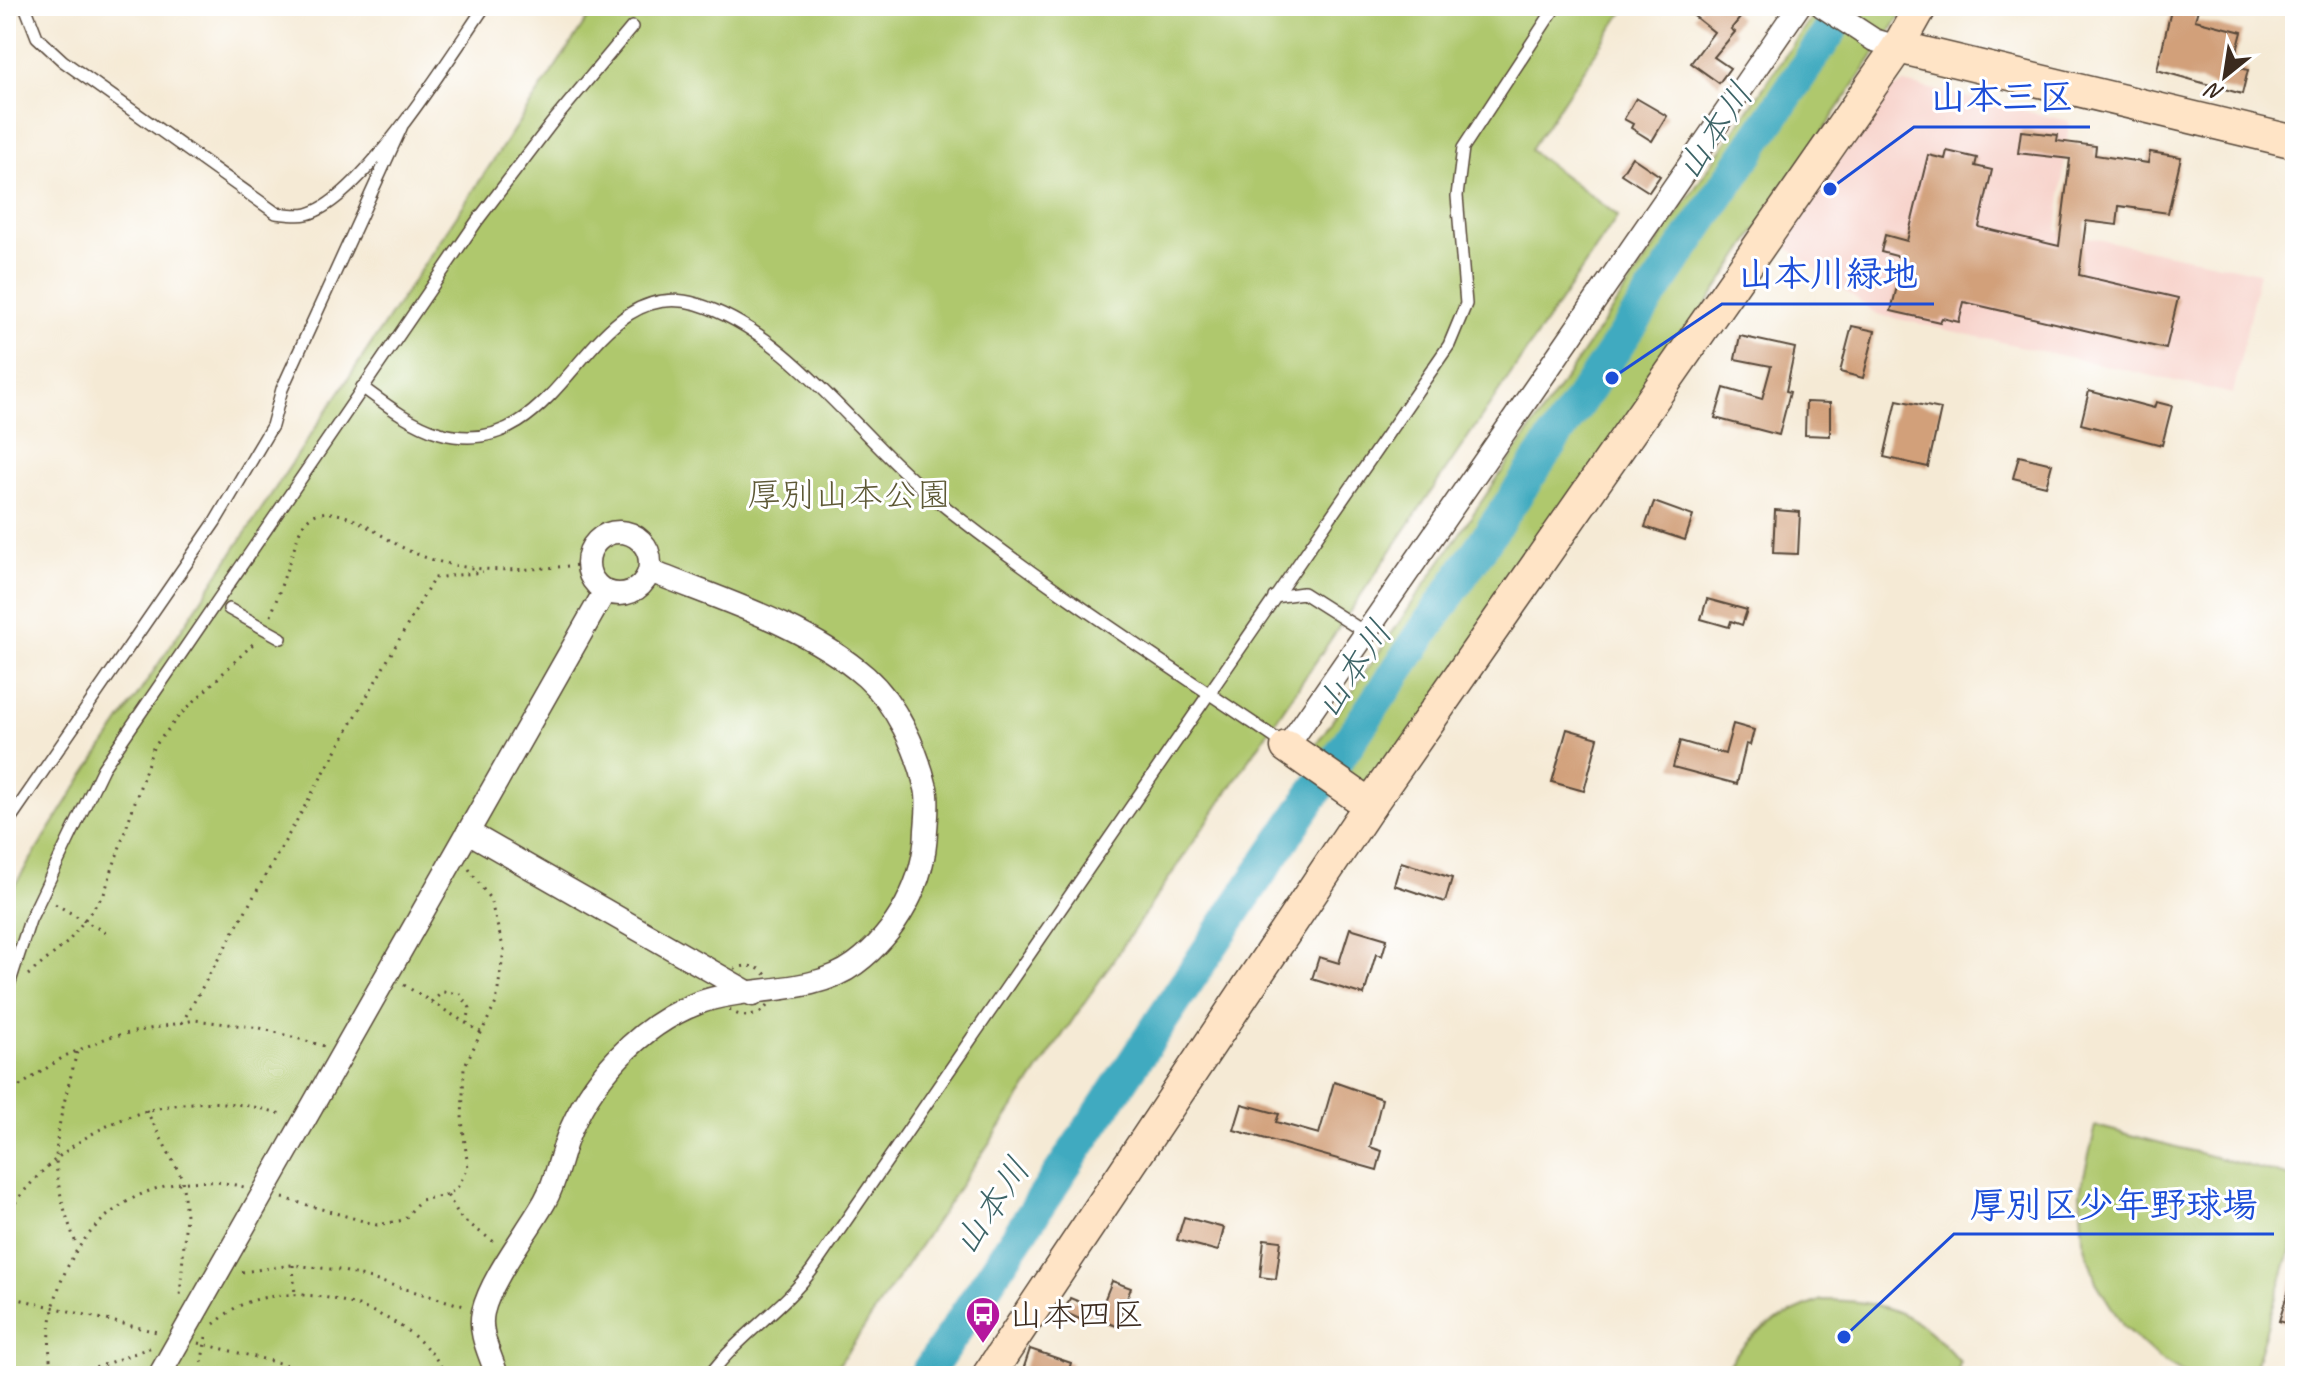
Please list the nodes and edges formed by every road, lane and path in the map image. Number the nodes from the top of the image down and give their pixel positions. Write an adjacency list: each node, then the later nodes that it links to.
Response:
1 (25, 6): 9 (lane)
2 (485, 6): 9 (lane)
3 (1556, 6): 16 (lane)
4 (1799, 6): 19 (street)
5 (1822, 6): 8 (street)
6 (1921, 6): 8 (street)
7 (632, 27): 11 (lane)
8 (1898, 47): 10 (street); 23 (street)
9 (401, 128): 24 (lane)
10 (2295, 142)
11 (362, 387): 21 (lane); 27 (lane)
12 (588, 564): 13 (path); 14 (street); 15 (street)
13 (490, 571): 18 (path); 34 (path)
14 (650, 571): 15 (street); 32 (street)
15 (605, 591): 25 (street)
16 (1274, 597): 19 (lane); 21 (lane)
17 (229, 609): 18 (lane)
18 (265, 629): 20 (lane); 28 (path)
19 (1366, 633): 22 (street)
20 (281, 638)
21 (1209, 693): 22 (lane); 61 (lane)
22 (1293, 751): 23 (street)
23 (1370, 805): 62 (street)
24 (6, 825)
25 (468, 832): 26 (street); 32 (street)
26 (455, 856): 30 (street); 36 (path)
27 (40, 898): 28 (path); 31 (lane)
28 (86, 921): 29 (path); 31 (path)
29 (108, 934)
30 (387, 975): 33 (path); 38 (street)
31 (6, 994)
32 (758, 998): 48 (street)
33 (431, 1002): 35 (path); 35 (path)
34 (182, 1023): 37 (path); 38 (path)
35 (467, 1023): 36 (path)
36 (482, 1033): 45 (path)
37 (78, 1050): 39 (path); 42 (path)
38 (343, 1053): 41 (street)
39 (6, 1095)
40 (146, 1110): 41 (path); 42 (path); 43 (path)
41 (303, 1123): 44 (street)
42 (55, 1158): 46 (path); 47 (path)
43 (183, 1183): 44 (path); 47 (path); 51 (path)
44 (264, 1192): 45 (path); 50 (street)
45 (447, 1195): 48 (path)
46 (6, 1216)
47 (77, 1246): 55 (path)
48 (514, 1253): 53 (street)
49 (293, 1265): 50 (path); 52 (path); 53 (path)
50 (214, 1279): 57 (street)
51 (180, 1287)
52 (295, 1296): 58 (path); 59 (path)
53 (483, 1311): 60 (street)
54 (153, 1347): 56 (path)
55 (52, 1376)
56 (73, 1376)
57 (159, 1376)
58 (208, 1376)
59 (446, 1376)
60 (497, 1376)
61 (709, 1376)
62 (988, 1376)

